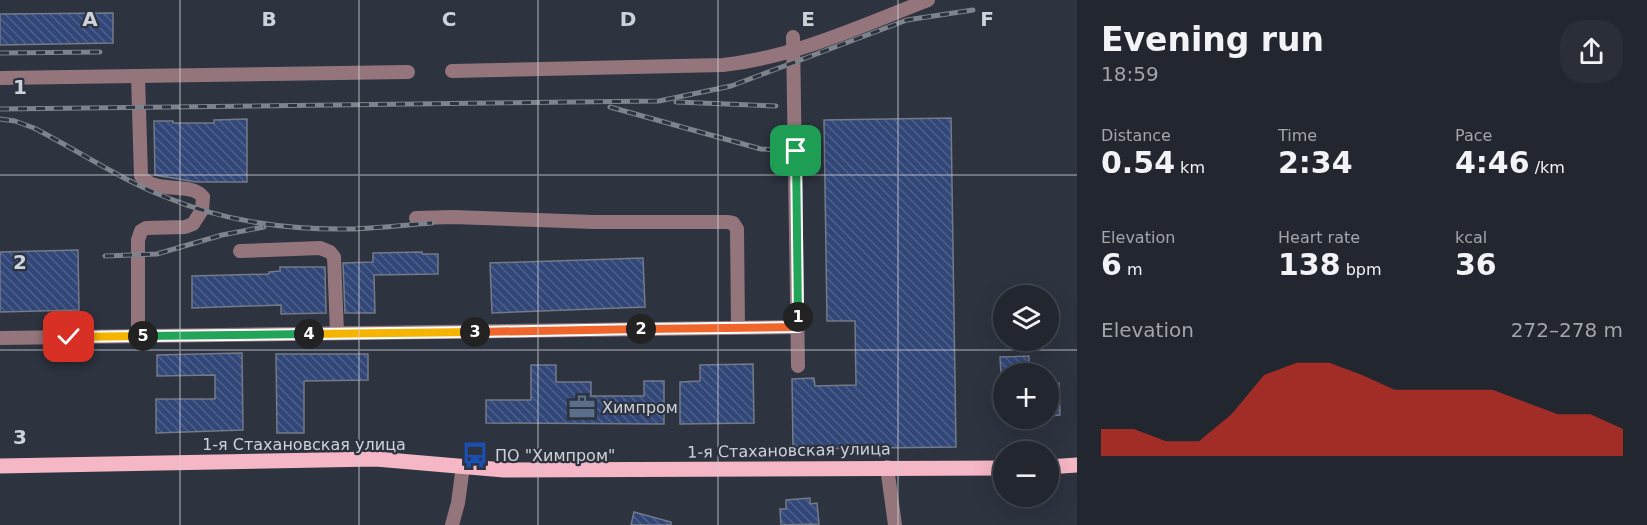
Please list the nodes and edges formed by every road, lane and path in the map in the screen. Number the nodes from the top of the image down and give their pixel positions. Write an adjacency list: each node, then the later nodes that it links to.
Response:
1 (928, 0): 2 (lane)
2 (794, 44): 3 (lane); 10 (lane)
3 (452, 71)
4 (408, 72): 5 (lane)
5 (138, 76): 6 (lane); 12 (lane)
6 (0, 78)
7 (416, 218): 9 (lane)
8 (240, 251): 11 (lane)
9 (738, 327): 10 (lane); 11 (lane)
10 (798, 327): 14 (lane)
11 (337, 333): 12 (lane)
12 (138, 336): 13 (lane)
13 (0, 338)
14 (798, 366)
15 (1077, 465): 18 (main road)
16 (0, 466): 17 (main road, 1-я Стахановская улица)
17 (463, 466): 19 (main road, 1-я Стахановская улица); 21 (lane)
18 (1059, 466)
19 (887, 467): 20 (main road, 1-я Стахановская улица); 22 (lane)
20 (993, 468)
21 (452, 525)
22 (895, 525)

